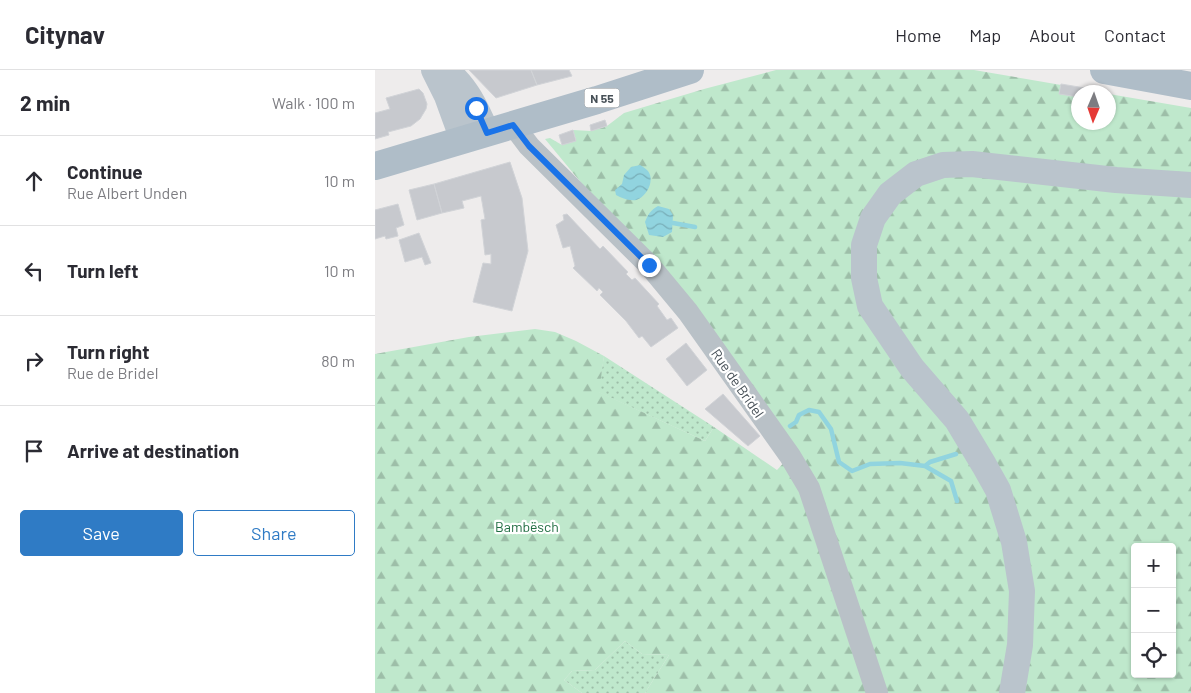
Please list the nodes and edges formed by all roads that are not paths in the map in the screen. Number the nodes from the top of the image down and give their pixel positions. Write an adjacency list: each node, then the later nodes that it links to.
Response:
1 (434, 70): 7 (main road)
2 (445, 70): 7 (main road)
3 (691, 70): 6 (main road, N 55)
4 (1104, 70): 5 (main road)
5 (1191, 86)
6 (513, 125): 7 (main road, N 55); 10 (street, Rue de Bridel)
7 (475, 136): 8 (main road, N 55)
8 (375, 166)
9 (1191, 185): 11 (main road)
10 (877, 693)
11 (1012, 693)

